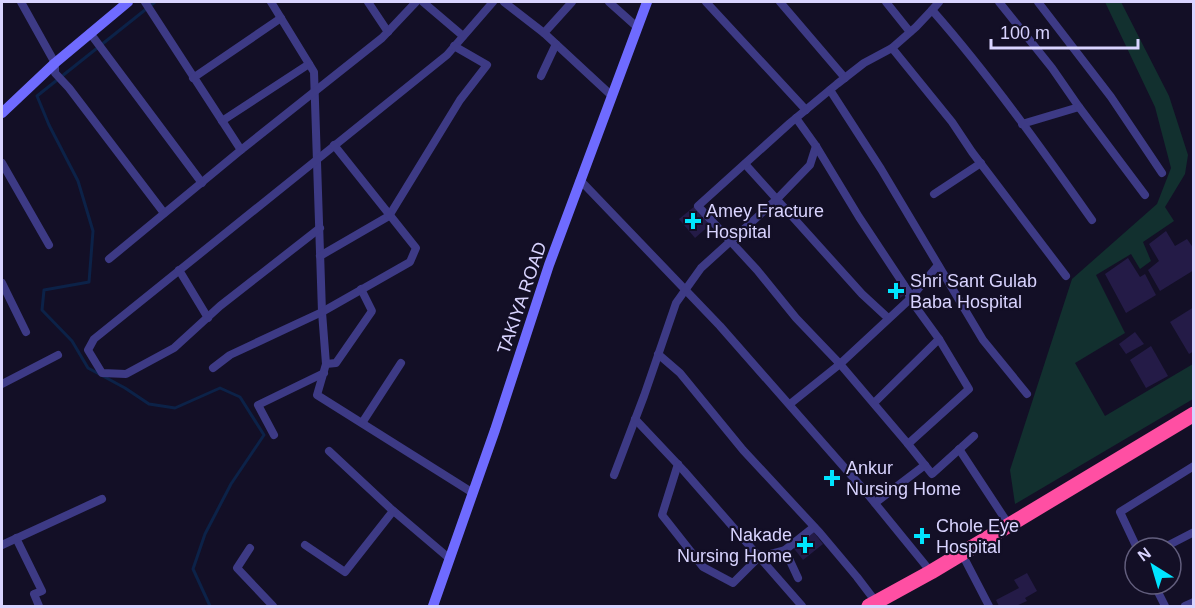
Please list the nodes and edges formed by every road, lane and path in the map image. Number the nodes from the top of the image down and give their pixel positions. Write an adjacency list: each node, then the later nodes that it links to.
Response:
1 (21, 2): 31 (street)
2 (128, 2): 25 (main road)
3 (144, 2): 33 (street)
4 (271, 2): 20 (street)
5 (368, 2): 22 (street)
6 (416, 2): 22 (street)
7 (423, 2): 26 (street)
8 (493, 2): 26 (street)
9 (504, 2): 24 (street)
10 (572, 2): 24 (street)
11 (609, 2): 21 (street)
12 (647, 2): 21 (main road, TAKIYA ROAD)
13 (706, 2): 39 (street)
14 (780, 2): 34 (street)
15 (886, 2): 23 (street)
16 (939, 2): 19 (street)
17 (999, 2): 38 (street)
18 (1038, 2): 51 (street)
19 (932, 10): 23 (street); 43 (street)
20 (281, 18): 30 (street); 33 (street)
21 (638, 27): 37 (main road, TAKIYA ROAD)
22 (388, 32): 36 (street)
23 (910, 32): 29 (street)
24 (544, 33): 27 (street)
25 (92, 36): 31 (main road); 53 (street)
26 (463, 36): 28 (street)
27 (556, 44): 32 (street); 37 (street)
28 (454, 46): 44 (street); 58 (street)
29 (892, 48): 34 (street); 49 (street)
30 (309, 64): 36 (street); 42 (street)
31 (55, 68): 40 (main road); 57 (street)
32 (541, 76)
33 (193, 78): 42 (street)
34 (845, 78): 35 (street)
35 (830, 90): 39 (street); 65 (street)
36 (314, 92): 46 (street); 47 (street)
37 (612, 96): 52 (main road, TAKIYA ROAD)
38 (1079, 106): 43 (street); 55 (street)
39 (806, 110): 41 (street)
40 (2, 113)
41 (796, 118): 45 (street); 50 (street)
42 (222, 121): 46 (street)
43 (1022, 124): 59 (street)
44 (334, 145): 47 (street); 58 (street)
45 (816, 146): 56 (street); 71 (street)
46 (241, 150): 53 (street)
47 (318, 158): 60 (street); 66 (street)
48 (2, 163): 62 (street)
49 (981, 163): 54 (street); 67 (street)
50 (745, 164): 56 (street); 61 (street)
51 (1162, 173)
52 (580, 180): 70 (street); 99 (main road, TAKIYA ROAD)
53 (201, 183): 57 (street)
54 (934, 194)
55 (1145, 195)
56 (777, 199): 61 (street); 74 (street)
57 (164, 213): 64 (street)
58 (389, 216): 63 (street); 69 (street)
59 (1092, 220)
60 (320, 228): 63 (street); 73 (street)
61 (730, 241): 70 (street); 80 (street)
62 (49, 245)
63 (320, 256): 72 (street)
64 (109, 259)
65 (938, 265): 71 (street); 84 (street)
66 (179, 270): 73 (street); 73 (street)
67 (1066, 276)
68 (2, 283): 75 (street)
69 (362, 289): 72 (street); 82 (street)
70 (686, 289): 77 (street); 86 (street)
71 (910, 299): 74 (street); 76 (street)
72 (322, 312): 81 (street); 82 (street)
73 (207, 318)
74 (888, 318): 80 (street)
75 (26, 332)
76 (939, 339): 85 (street); 92 (street)
77 (658, 354): 88 (street); 104 (street)
78 (58, 355): 83 (street)
79 (401, 363): 89 (street)
80 (840, 364): 85 (street); 86 (street)
81 (213, 368)
82 (325, 369): 89 (street); 90 (street)
83 (2, 384)
84 (1027, 394)
85 (874, 403): 92 (street)
86 (790, 404): 101 (street)
87 (1194, 414): 103 (highway)
88 (635, 419): 95 (street); 98 (street)
89 (362, 423): 99 (street)
90 (274, 435)
91 (974, 436): 93 (street)
92 (908, 444): 96 (street)
93 (959, 449): 96 (street); 103 (street)
94 (329, 451): 102 (street)
95 (678, 464): 112 (street); 112 (street)
96 (925, 465): 101 (street)
97 (1192, 469): 105 (street)
98 (614, 475)
99 (473, 493): 113 (main road, TAKIYA ROAD)
100 (102, 499): 106 (street)
101 (875, 502): 114 (street)
102 (393, 511): 108 (street); 113 (street)
103 (1009, 525): 111 (highway)
104 (814, 526): 110 (street); 117 (street)
105 (1131, 536)
106 (16, 538): 107 (street); 118 (street)
107 (2, 545)
108 (305, 545)
109 (250, 548): 119 (street)
110 (784, 550): 112 (street); 115 (street)
111 (962, 554): 114 (highway); 122 (street)
112 (759, 557): 121 (street)
113 (450, 559): 120 (main road, TAKIYA ROAD)
114 (931, 572): 117 (highway)
115 (798, 578)
116 (1194, 602): 123 (street)
117 (881, 603)
118 (39, 606)
119 (273, 606)
120 (433, 606)
121 (802, 606)
122 (989, 606)
123 (1185, 606)

